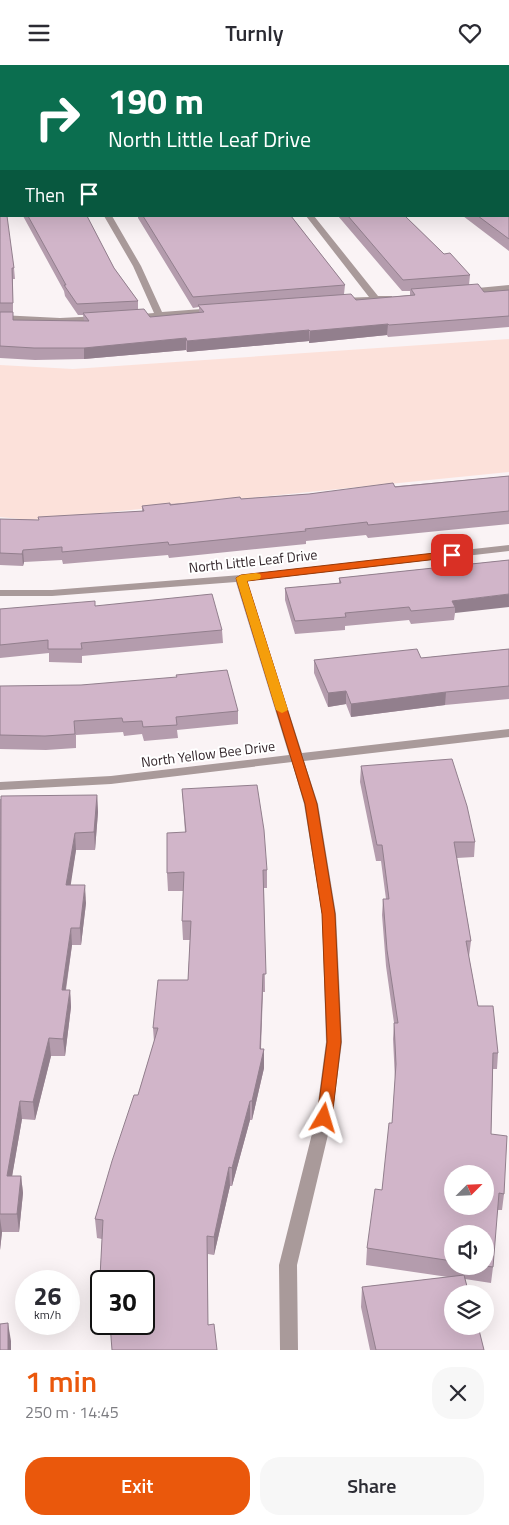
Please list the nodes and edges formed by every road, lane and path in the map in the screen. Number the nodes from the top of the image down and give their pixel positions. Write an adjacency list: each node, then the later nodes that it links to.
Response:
1 (109, 217): 9 (street)
2 (311, 217): 6 (street)
3 (509, 288): 4 (street)
4 (462, 292)
5 (395, 297): 6 (street)
6 (376, 299): 7 (street)
7 (327, 302)
8 (228, 310): 9 (street)
9 (159, 315): 10 (street)
10 (120, 317)
11 (0, 318): 12 (street)
12 (110, 318)
13 (509, 548): 14 (street, North Little Leaf Drive)
14 (241, 578): 15 (street, North Little Leaf Drive); 17 (street)
15 (0, 593)
16 (509, 733): 17 (street, North Yellow Bee Drive)
17 (297, 757): 18 (street, North Yellow Bee Drive); 19 (street)
18 (0, 786)
19 (290, 1350)

